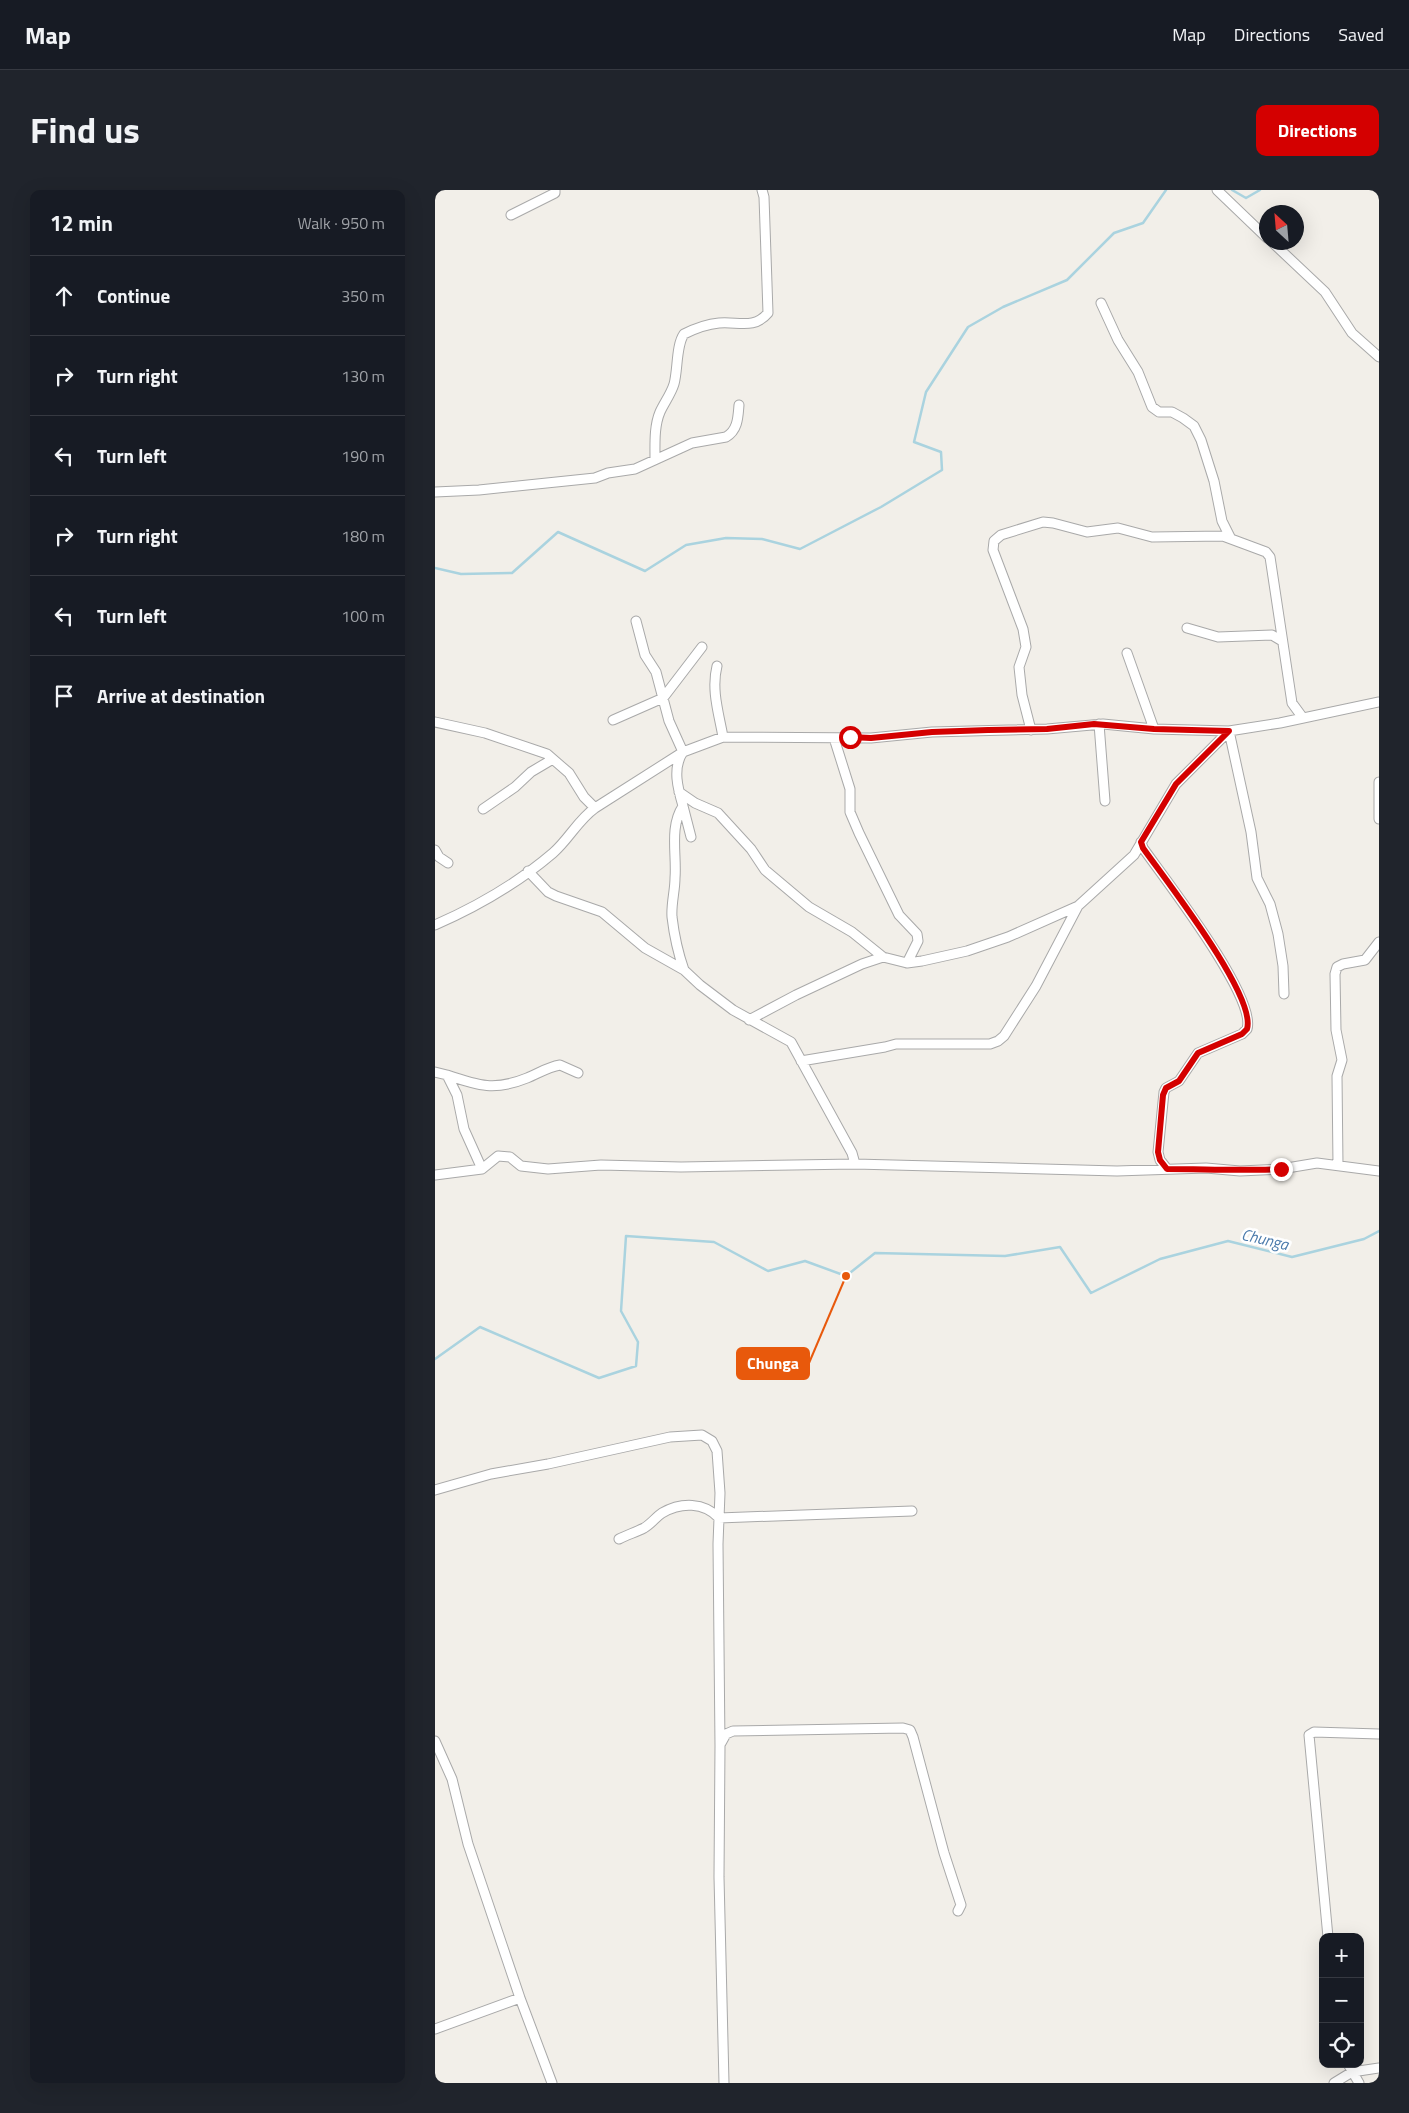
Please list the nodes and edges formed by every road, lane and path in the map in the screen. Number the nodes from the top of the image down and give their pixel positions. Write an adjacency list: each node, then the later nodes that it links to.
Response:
1 (555, 190): 4 (street)
2 (762, 190): 10 (street)
3 (1217, 190): 5 (street)
4 (511, 215)
5 (1259, 230)
6 (1280, 250): 8 (street)
7 (1101, 302): 12 (street)
8 (1379, 357)
9 (739, 405): 10 (street)
10 (655, 459): 11 (street)
11 (435, 492)
12 (1230, 537): 15 (street); 26 (street)
13 (635, 621): 19 (street)
14 (1187, 628): 15 (street)
15 (1283, 641): 21 (street)
16 (703, 647): 19 (street)
17 (1127, 653): 25 (street)
18 (717, 666): 28 (street)
19 (663, 698): 22 (street); 30 (street)
20 (1379, 702): 21 (street)
21 (1303, 718): 27 (street)
22 (613, 720)
23 (435, 722): 31 (street)
24 (1099, 724): 25 (street); 26 (street); 34 (street)
25 (1154, 729): 27 (street)
26 (1031, 730): 29 (street)
27 (1229, 731): 40 (street); 50 (street)
28 (723, 738): 29 (street); 30 (street)
29 (834, 738): 48 (street)
30 (683, 752): 33 (street); 36 (street)
31 (553, 759): 36 (street); 37 (street)
32 (1379, 782): 38 (street)
33 (679, 792): 35 (street); 47 (street)
34 (1105, 801)
35 (683, 806): 39 (street); 49 (street)
36 (595, 808): 43 (street)
37 (483, 809)
38 (1379, 819)
39 (691, 837)
40 (1141, 842): 44 (street); 59 (street)
41 (435, 850): 42 (street)
42 (448, 863)
43 (528, 871): 45 (street); 49 (street)
44 (1078, 906): 48 (street); 52 (street)
45 (435, 925)
46 (1379, 942): 57 (street)
47 (883, 957): 48 (street); 51 (street)
48 (907, 962)
49 (684, 970): 51 (street)
50 (1284, 994)
51 (749, 1020): 52 (street)
52 (801, 1061): 56 (street)
53 (435, 1072): 55 (street)
54 (578, 1073): 55 (street)
55 (447, 1075): 58 (street)
56 (855, 1164): 58 (street); 59 (street)
57 (1338, 1165): 59 (street); 60 (street)
58 (482, 1169): 61 (street)
59 (1167, 1169)
60 (1379, 1172)
61 (435, 1175)
62 (435, 1490): 64 (street)
63 (912, 1511): 64 (street)
64 (719, 1518): 65 (street); 68 (street)
65 (619, 1539)
66 (1379, 1734): 70 (street)
67 (435, 1741): 71 (street)
68 (721, 1746): 69 (street); 77 (street)
69 (958, 1911)
70 (1328, 1933)
71 (520, 1998): 72 (street); 76 (street)
72 (435, 2029)
73 (1350, 2068): 78 (street); 79 (street)
74 (1364, 2068): 75 (street)
75 (1379, 2068)
76 (552, 2083)
77 (724, 2083)
78 (1334, 2083)
79 (1359, 2083)

